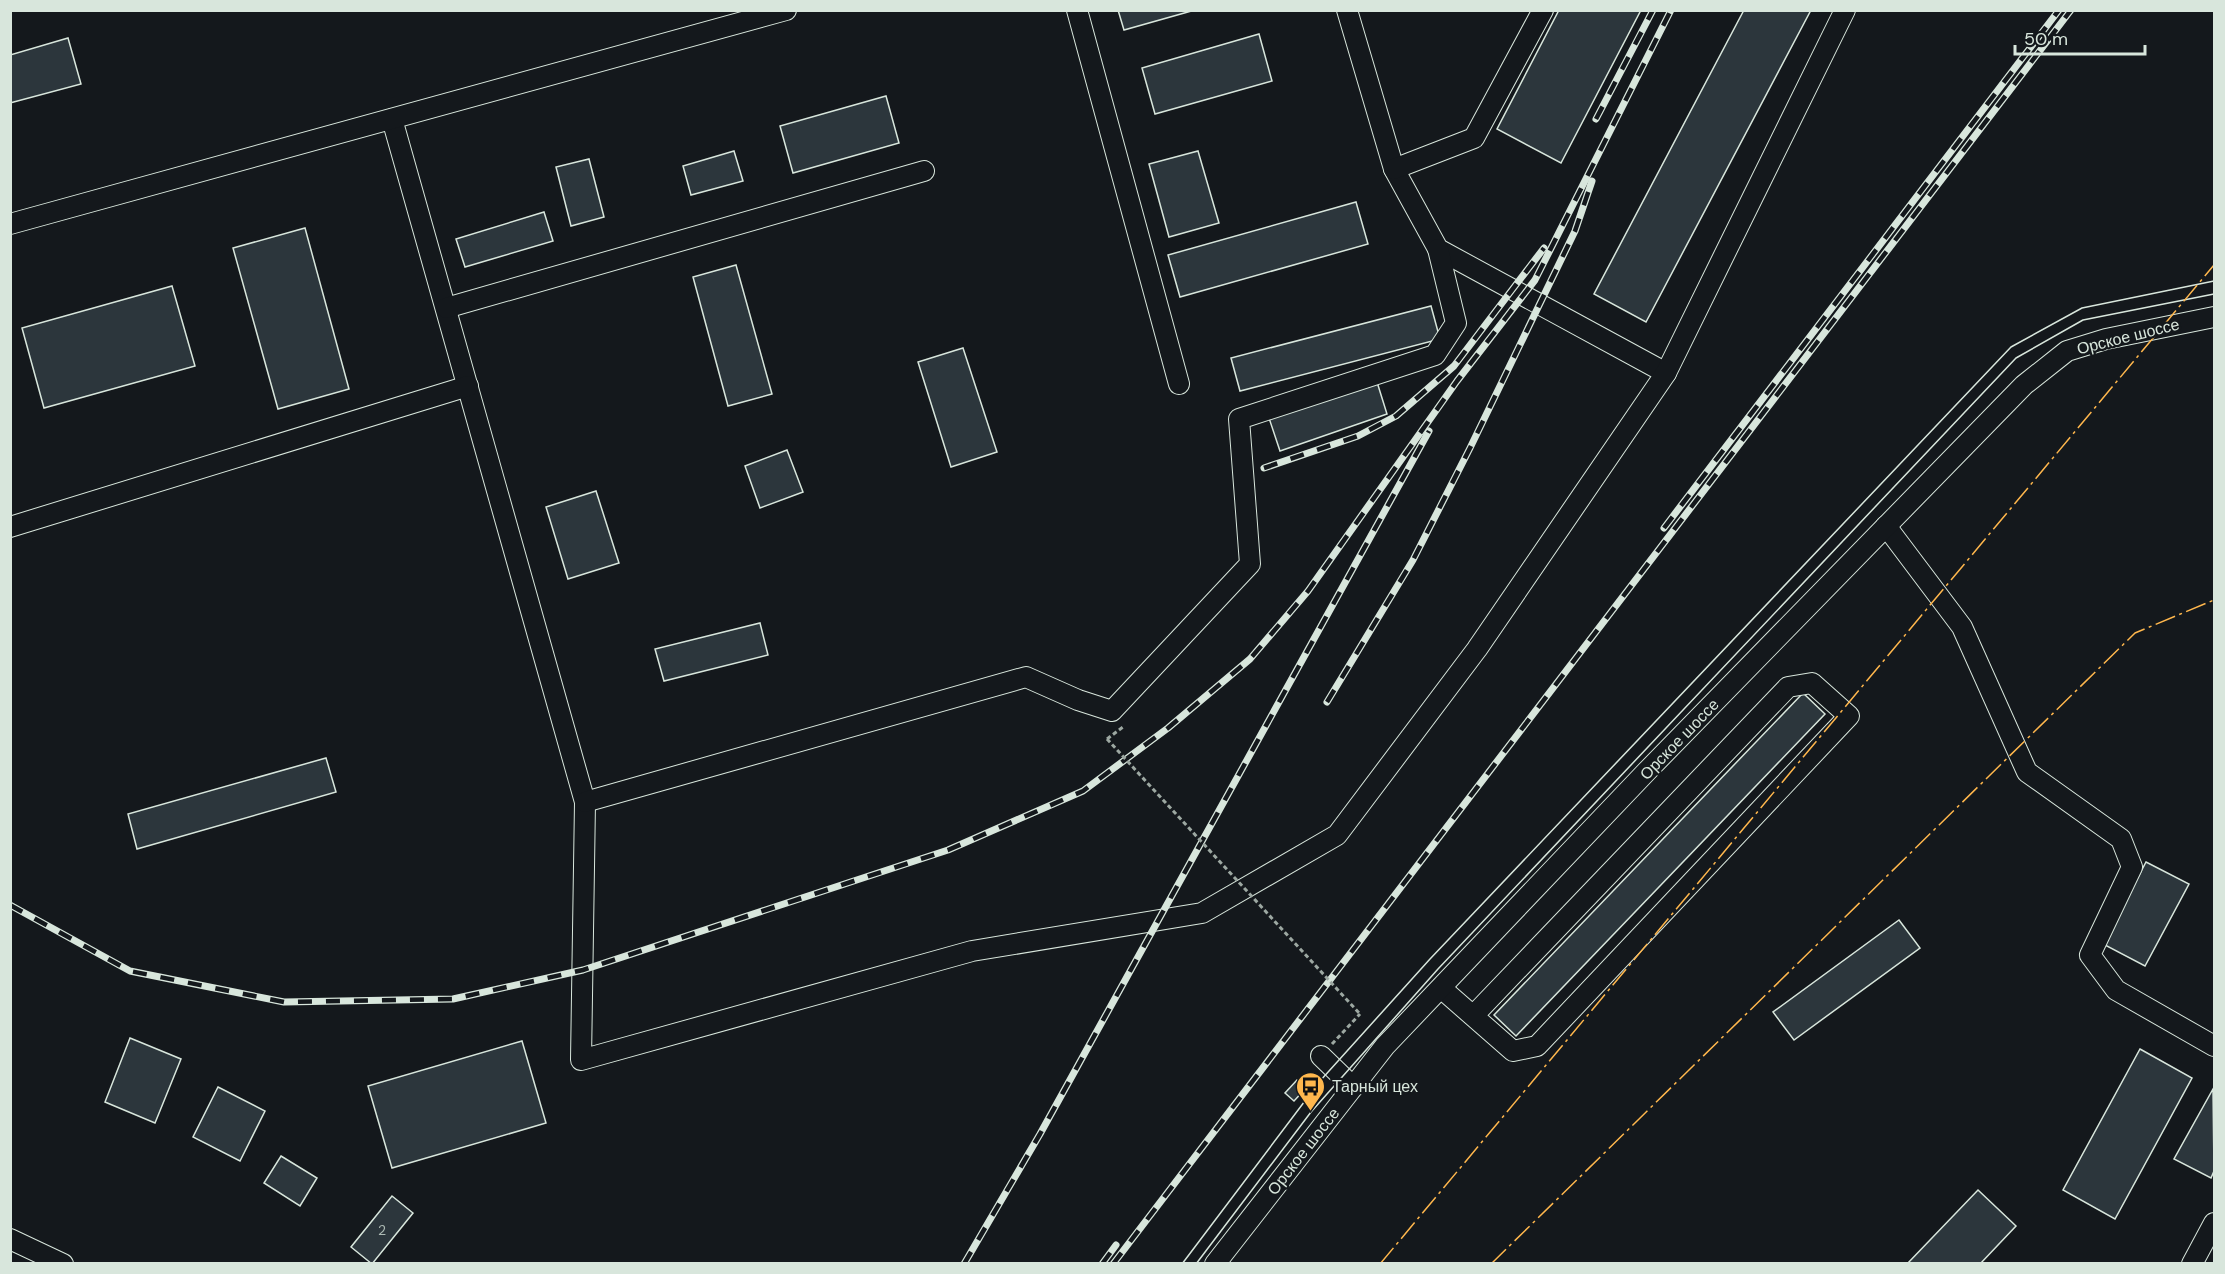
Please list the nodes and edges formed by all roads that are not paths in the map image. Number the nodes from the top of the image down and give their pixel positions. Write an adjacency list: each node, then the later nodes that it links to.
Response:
1 (786, 10): 6 (street)
2 (1077, 10): 14 (street)
3 (1347, 10): 7 (street)
4 (1543, 10): 7 (street)
5 (1845, 10): 13 (street)
6 (392, 119): 9 (street); 11 (street)
7 (1394, 169): 10 (street)
8 (924, 171): 11 (street)
9 (10, 224)
10 (1438, 249): 13 (street); 18 (street)
11 (446, 308): 15 (street)
12 (2214, 317): 16 (street, Орское шоссе)
13 (1666, 373): 18 (street)
14 (1179, 384)
15 (468, 386): 17 (street); 18 (street)
16 (1886, 526): 19 (street, Орское шоссе); 21 (street)
17 (10, 527)
18 (585, 802)
19 (1441, 988): 20 (street); 23 (street, Орское шоссе)
20 (1473, 1016): 20 (street)
21 (2214, 1046)
22 (1321, 1056): 23 (street)
23 (1353, 1087): 27 (street, Орское шоссе)
24 (2214, 1223): 28 (street)
25 (10, 1239): 26 (street)
26 (63, 1263)
27 (1215, 1263)
28 (2192, 1263)

